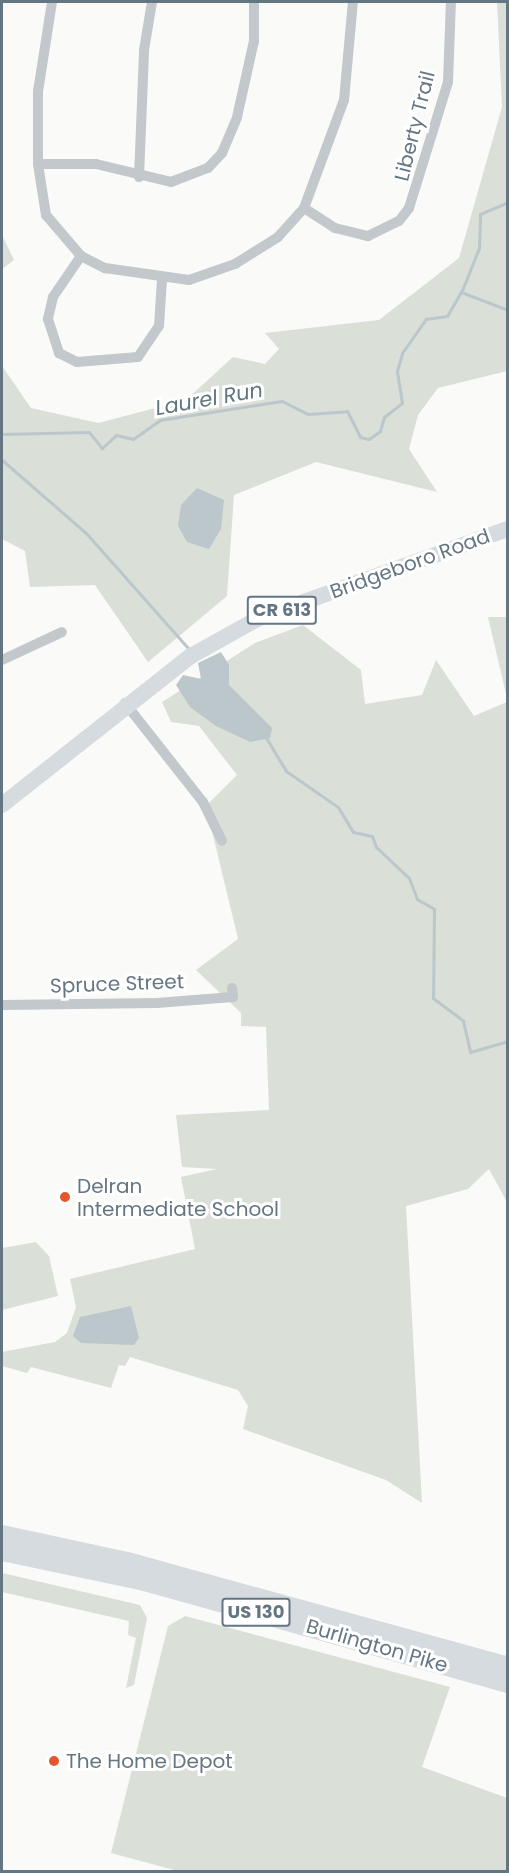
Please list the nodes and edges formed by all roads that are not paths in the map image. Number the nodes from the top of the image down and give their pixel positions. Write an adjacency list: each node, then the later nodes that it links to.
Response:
1 (52, 2): 6 (street)
2 (152, 2): 7 (street)
3 (254, 2): 7 (street)
4 (353, 2): 8 (street)
5 (451, 2): 8 (street, Liberty Trail)
6 (38, 164): 7 (street); 9 (street)
7 (139, 177)
8 (304, 208): 10 (street)
9 (81, 256): 10 (street); 10 (street)
10 (162, 280)
11 (507, 530): 14 (main road, Bridgeboro Road / CR 613)
12 (62, 632): 13 (street)
13 (2, 660)
14 (125, 703): 15 (main road, CR 613); 16 (street)
15 (2, 805)
16 (222, 841)
17 (232, 993): 18 (street, Spruce Street)
18 (2, 1005)
19 (2, 1535): 21 (highway, Burlington Pike / US 130)
20 (2, 1551): 22 (highway, Burlington Pike / US 130)
21 (507, 1667)
22 (507, 1683)

